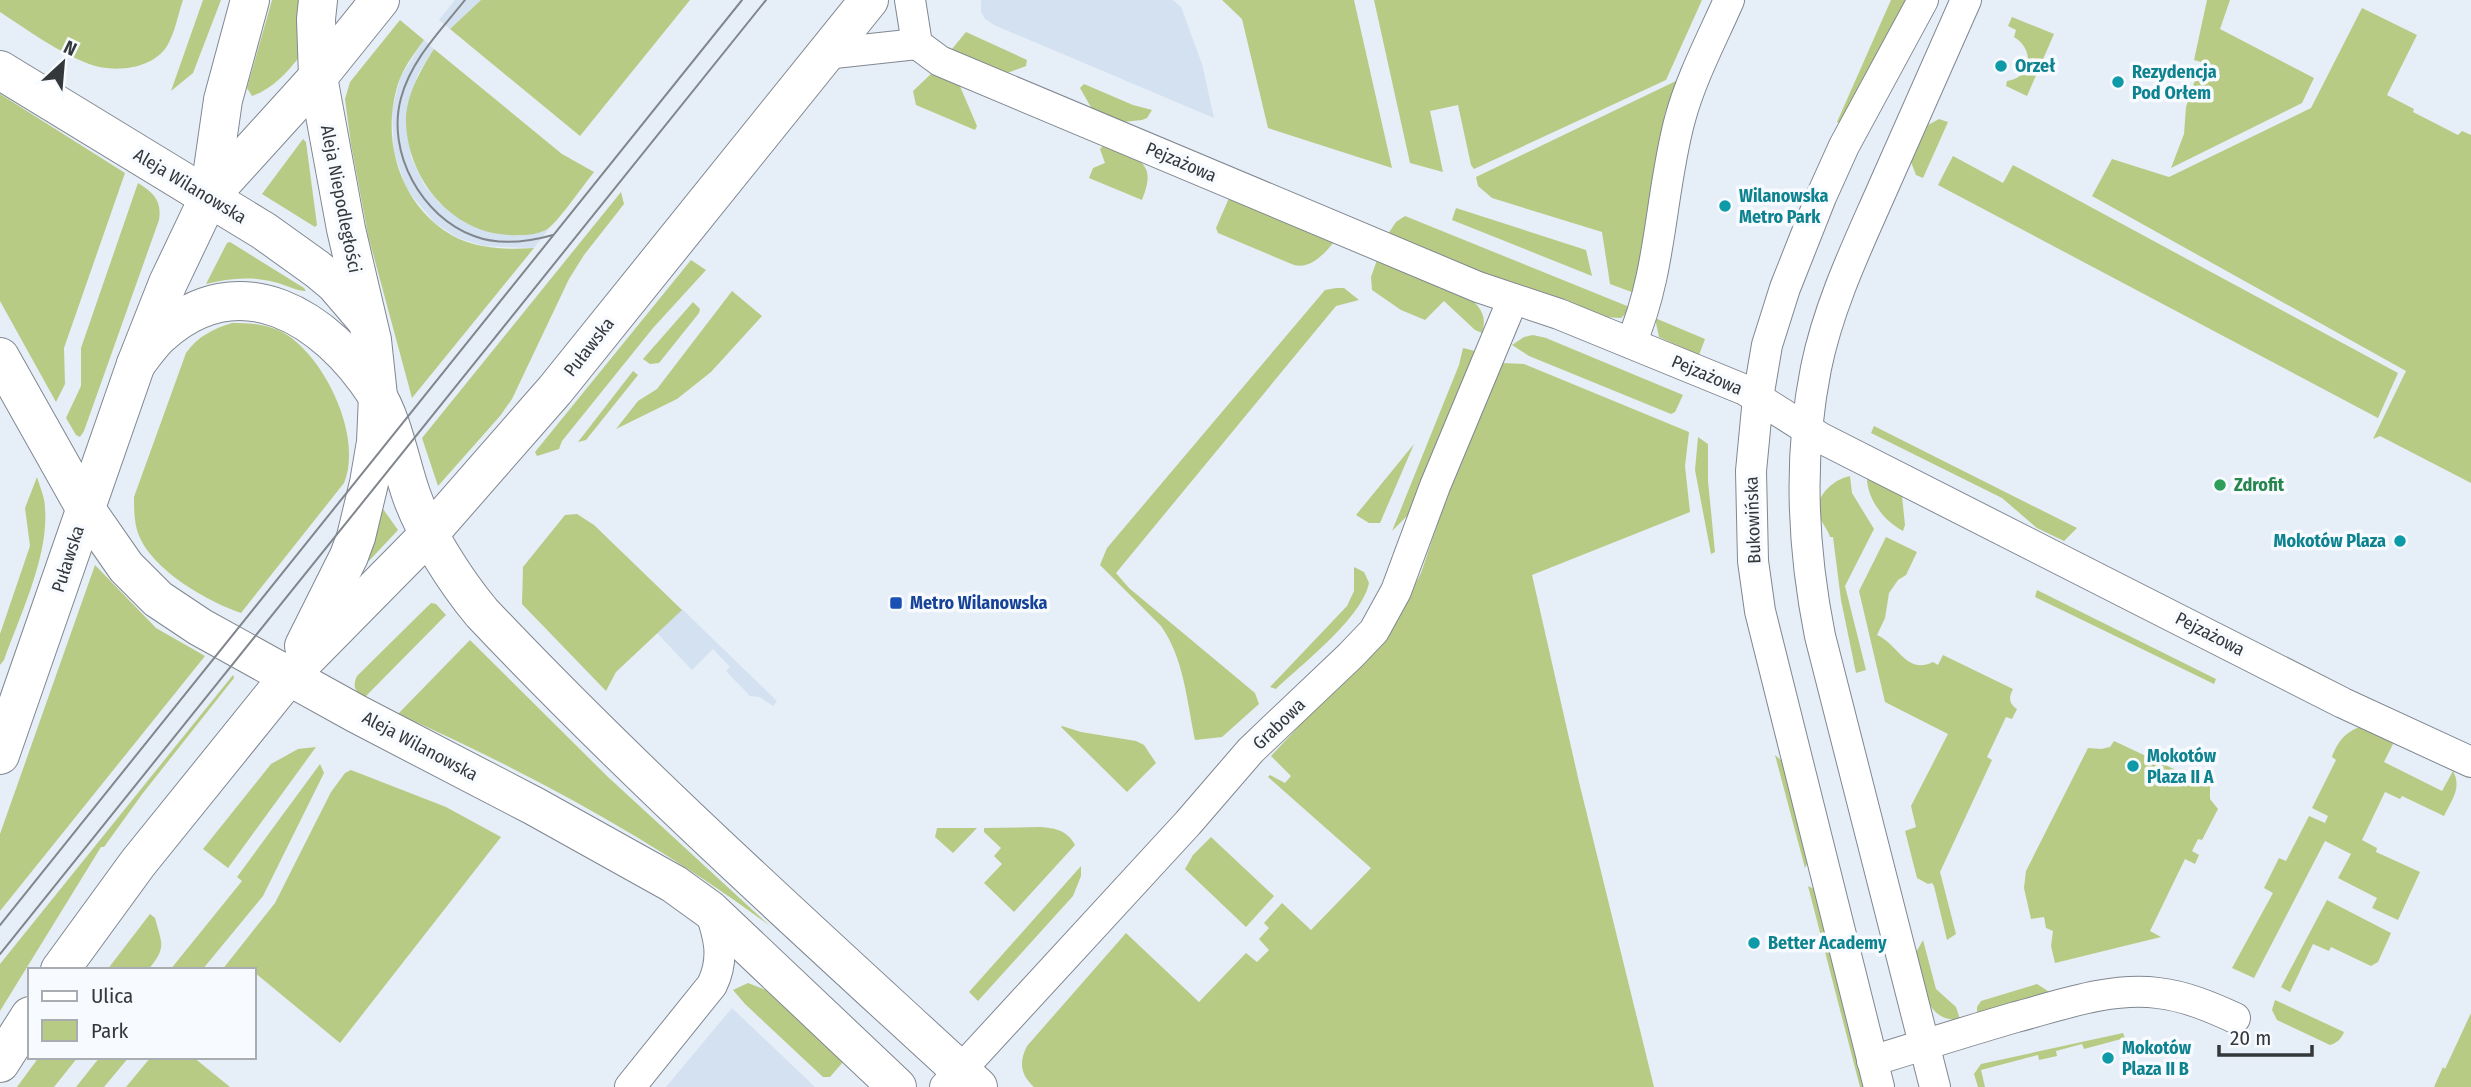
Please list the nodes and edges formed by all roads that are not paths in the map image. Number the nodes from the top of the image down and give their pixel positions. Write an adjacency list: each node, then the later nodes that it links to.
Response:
1 (250, 0): 13 (main road)
2 (318, 0): 12 (main road, Aleja Niepodległości)
3 (380, 0): 12 (main road, Puławska)
4 (869, 0): 10 (main road, Puławska)
5 (910, 0): 9 (street)
6 (1729, 0): 16 (street)
7 (1923, 0): 20 (street, Bukowińska)
8 (1966, 0): 21 (street)
9 (917, 44): 10 (street); 14 (street, Pejzażowa)
10 (825, 54): 23 (main road, Puławska)
11 (0, 69): 13 (main road, Aleja Wilanowska)
12 (317, 77): 13 (main road, Puławska); 15 (main road, Aleja Niepodległości)
13 (209, 197): 15 (main road, Aleja Wilanowska); 18 (main road, Puławska)
14 (1513, 299): 16 (street, Pejzażowa); 34 (street, Grabowa)
15 (366, 320): 19 (main road, Aleja Niepodległości)
16 (1631, 343): 20 (street, Pejzażowa)
17 (0, 357): 22 (main road, Aleja Wilanowska)
18 (136, 364): 19 (main road, Puławska); 22 (main road, Puławska)
19 (378, 396): 23 (main road); 24 (main road, Puławska)
20 (1758, 398): 21 (street, Pejzażowa); 33 (street, Bukowińska)
21 (1808, 429): 26 (street, Pejzażowa); 31 (street)
22 (85, 508): 24 (main road, Aleja Wilanowska); 25 (main road, Puławska)
23 (429, 534): 24 (main road, Puławska); 34 (main road)
24 (289, 676): 27 (main road, Aleja Wilanowska); 28 (main road, Puławska)
25 (0, 755)
26 (2471, 762)
27 (710, 910): 35 (street); 36 (main road, Aleja Wilanowska)
28 (61, 968)
29 (2235, 1018): 31 (street, Bukowińska)
30 (28, 1019): 32 (main road)
31 (1924, 1045): 33 (street, Bukowińska); 37 (street)
32 (0, 1063)
33 (1876, 1074)
34 (961, 1081)
35 (630, 1087)
36 (897, 1087)
37 (1935, 1087)

